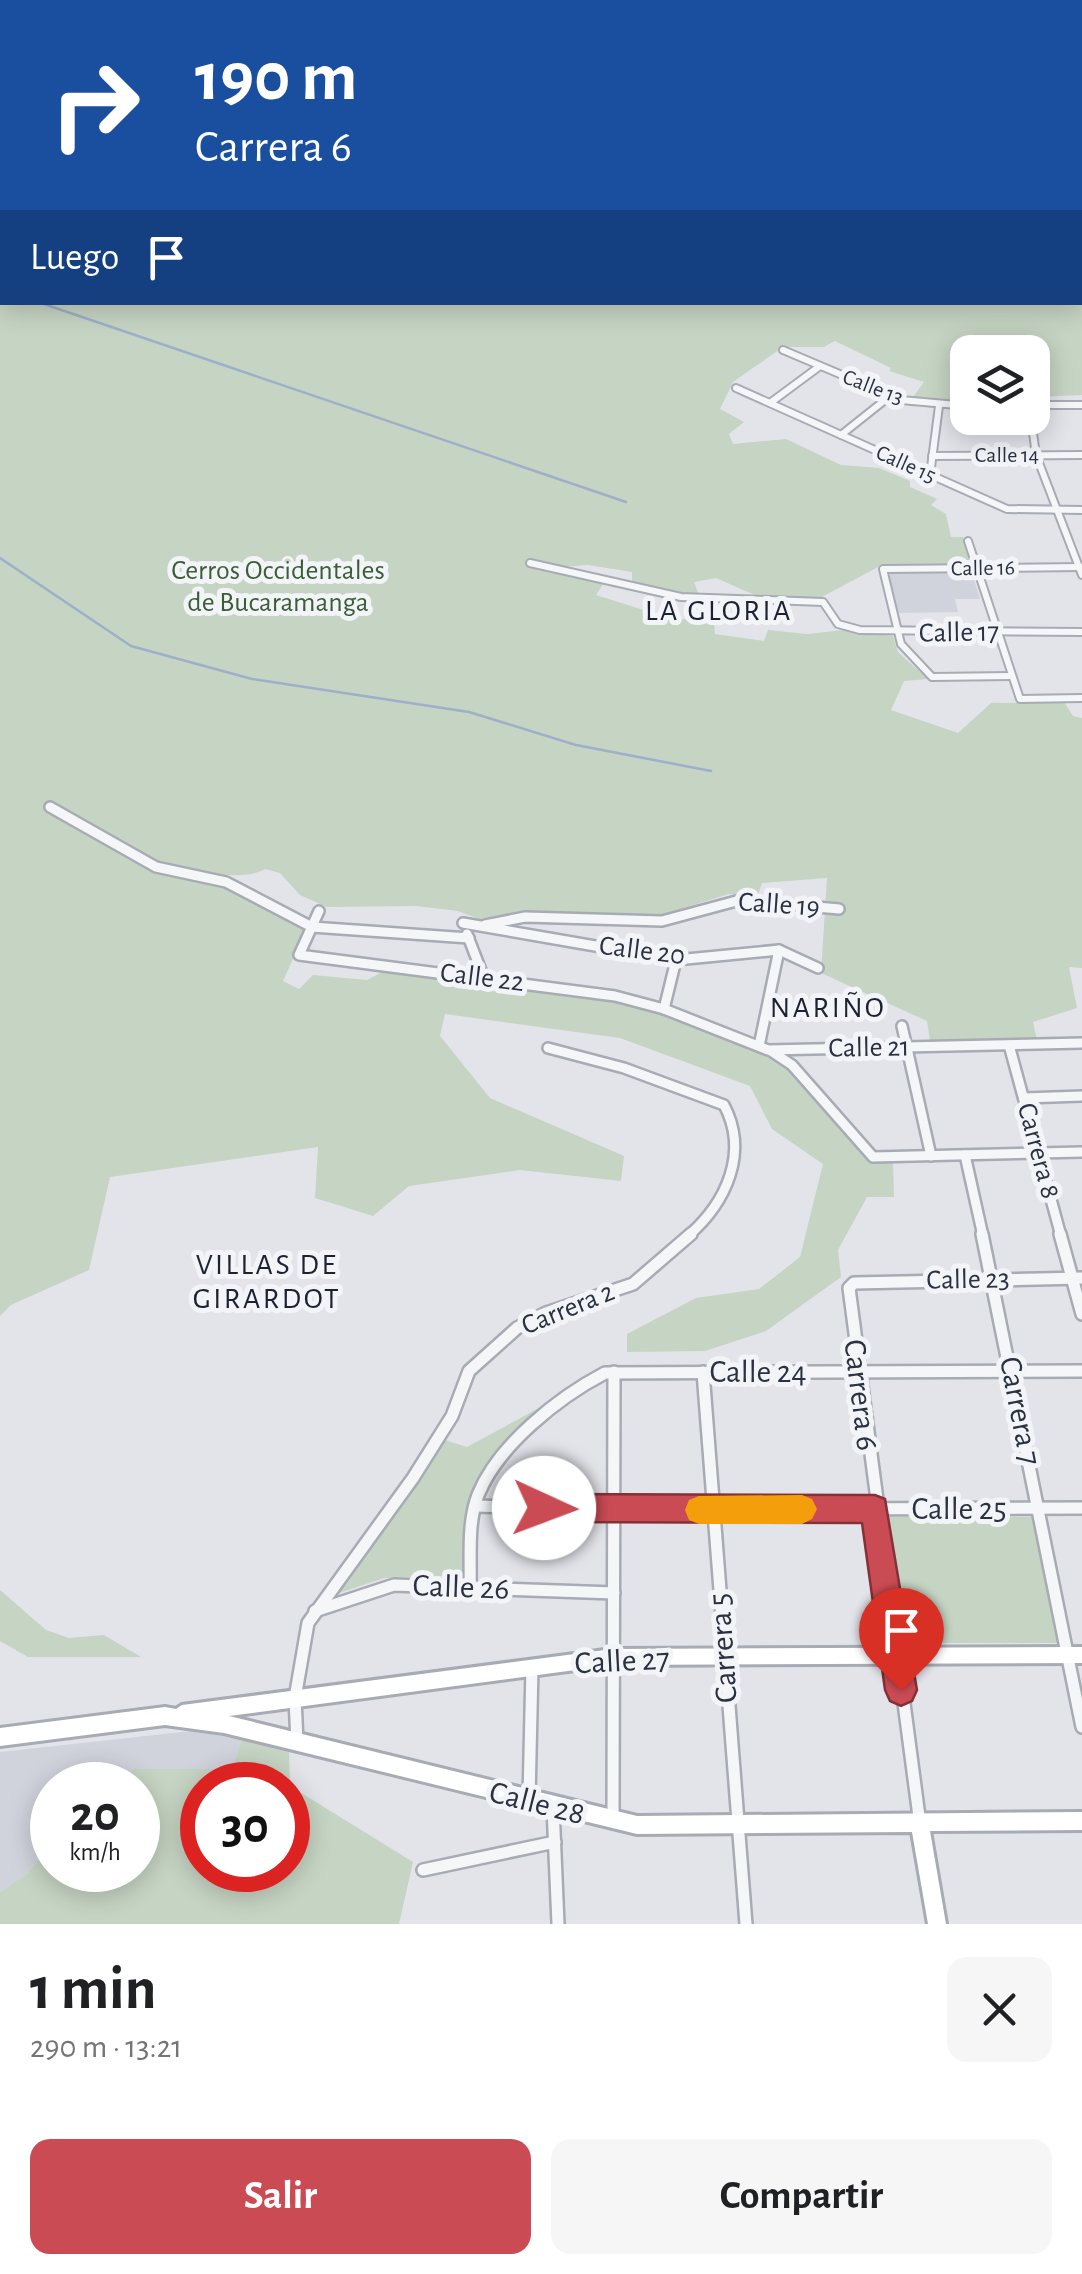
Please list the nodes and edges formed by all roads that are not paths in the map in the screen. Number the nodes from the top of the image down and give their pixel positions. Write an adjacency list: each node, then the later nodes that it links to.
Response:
1 (782, 350): 2 (street, Calle 13)
2 (820, 366): 4 (street, Calle 13); 5 (street)
3 (736, 388): 5 (street, Calle 15)
4 (890, 396): 8 (street, Calle 13); 10 (street)
5 (770, 403): 10 (street, Calle 15)
6 (1050, 405): 7 (street)
7 (1082, 405)
8 (939, 406): 9 (street, Calle 13); 14 (street)
9 (950, 406)
10 (841, 435): 15 (street, Calle 15)
11 (1033, 435): 12 (street)
12 (1036, 455): 13 (street, Calle 14); 14 (street, Calle 14); 16 (street)
13 (1082, 455)
14 (932, 456): 15 (street)
15 (930, 475): 16 (street, Calle 15)
16 (1058, 510): 17 (street, Calle 15); 21 (street)
17 (1082, 510)
18 (968, 540): 20 (street)
19 (530, 563): 23 (street, Calle 17)
20 (977, 568): 21 (street, Calle 16); 23 (street, Calle 16); 24 (street)
21 (1081, 569)
22 (1082, 632): 24 (street, Calle 17)
23 (898, 633): 24 (street, Calle 17); 25 (street)
24 (998, 633): 25 (street)
25 (1011, 676): 26 (street)
26 (1082, 698)
27 (50, 806): 31 (street)
28 (839, 910): 30 (street, Calle 19)
29 (319, 911): 31 (street)
30 (483, 926): 32 (street, Calle 20); 34 (street, Calle 20)
31 (312, 927): 32 (street); 36 (street, Calle 22)
32 (469, 938): 36 (street)
33 (780, 950): 34 (street, Calle 20); 35 (street); 43 (street)
34 (676, 960): 37 (street)
35 (818, 968)
36 (484, 978): 37 (street, Calle 22)
37 (664, 1009): 43 (street, Calle 21)
38 (902, 1026): 41 (street)
39 (1082, 1043): 40 (street, Calle 21)
40 (1010, 1045): 41 (street, Calle 21); 45 (street, Carrera 8)
41 (907, 1047): 43 (street, Calle 21); 49 (street)
42 (548, 1048): 67 (street, Carrera 2)
43 (764, 1048): 49 (street)
44 (1082, 1096): 45 (street)
45 (1024, 1098): 47 (street, Carrera 8)
46 (1082, 1152): 47 (street)
47 (1039, 1153): 48 (street); 50 (street, Carrera 8)
48 (965, 1155): 49 (street); 51 (street, Carrera 7)
49 (931, 1156)
50 (1077, 1278): 51 (street, Calle 23); 53 (street, Carrera 8)
51 (993, 1280): 52 (street, Calle 23); 54 (street, Carrera 7)
52 (854, 1284): 58 (street, Carrera 6)
53 (1082, 1314)
54 (1013, 1371): 55 (street, Calle 24); 58 (street, Calle 24); 60 (street, Carrera 7)
55 (1082, 1371)
56 (614, 1372): 57 (street, Calle 24); 59 (street); 63 (street)
57 (703, 1372): 58 (street, Calle 24); 64 (street, Carrera 5)
58 (858, 1372): 62 (street, Carrera 6)
59 (476, 1506): 63 (street, Calle 25); 65 (street)
60 (1039, 1508): 61 (street, Calle 25); 62 (street, Calle 25); 69 (street, Carrera 7)
61 (1082, 1508)
62 (875, 1509): 64 (street, Calle 25); 68 (street, Carrera 6)
63 (614, 1510): 64 (street, Calle 25); 66 (street)
64 (713, 1510): 70 (street, Carrera 5)
65 (470, 1587): 66 (street, Calle 26); 67 (street, Calle 26)
66 (614, 1593): 71 (street)
67 (313, 1612): 73 (street, Carrera 2)
68 (896, 1656): 69 (street, Calle 27); 70 (street, Calle 27); 82 (street, Carrera 6)
69 (1074, 1656): 75 (street, Carrera 7)
70 (724, 1657): 71 (street, Calle 27); 83 (street, Carrera 5)
71 (614, 1658): 72 (street, Calle 27); 81 (street)
72 (532, 1668): 73 (street, Calle 27); 78 (street)
73 (296, 1699): 74 (street, Calle 27); 77 (street, Carrera 2)
74 (165, 1716): 76 (street, Calle 28); 77 (street, Calle 28)
75 (1082, 1727)
76 (0, 1737)
77 (297, 1742): 78 (street, Calle 28)
78 (529, 1801): 79 (street, Calle 28)
79 (553, 1807): 81 (street, Calle 28); 84 (street)
80 (1082, 1821): 82 (street, Calle 28)
81 (613, 1822): 83 (street, Calle 28)
82 (920, 1824): 83 (street, Calle 28); 88 (street, Carrera 6)
83 (736, 1827): 87 (street, Carrera 5)
84 (555, 1842): 85 (street); 86 (street)
85 (423, 1870)
86 (558, 1924)
87 (746, 1924)
88 (937, 1924)

